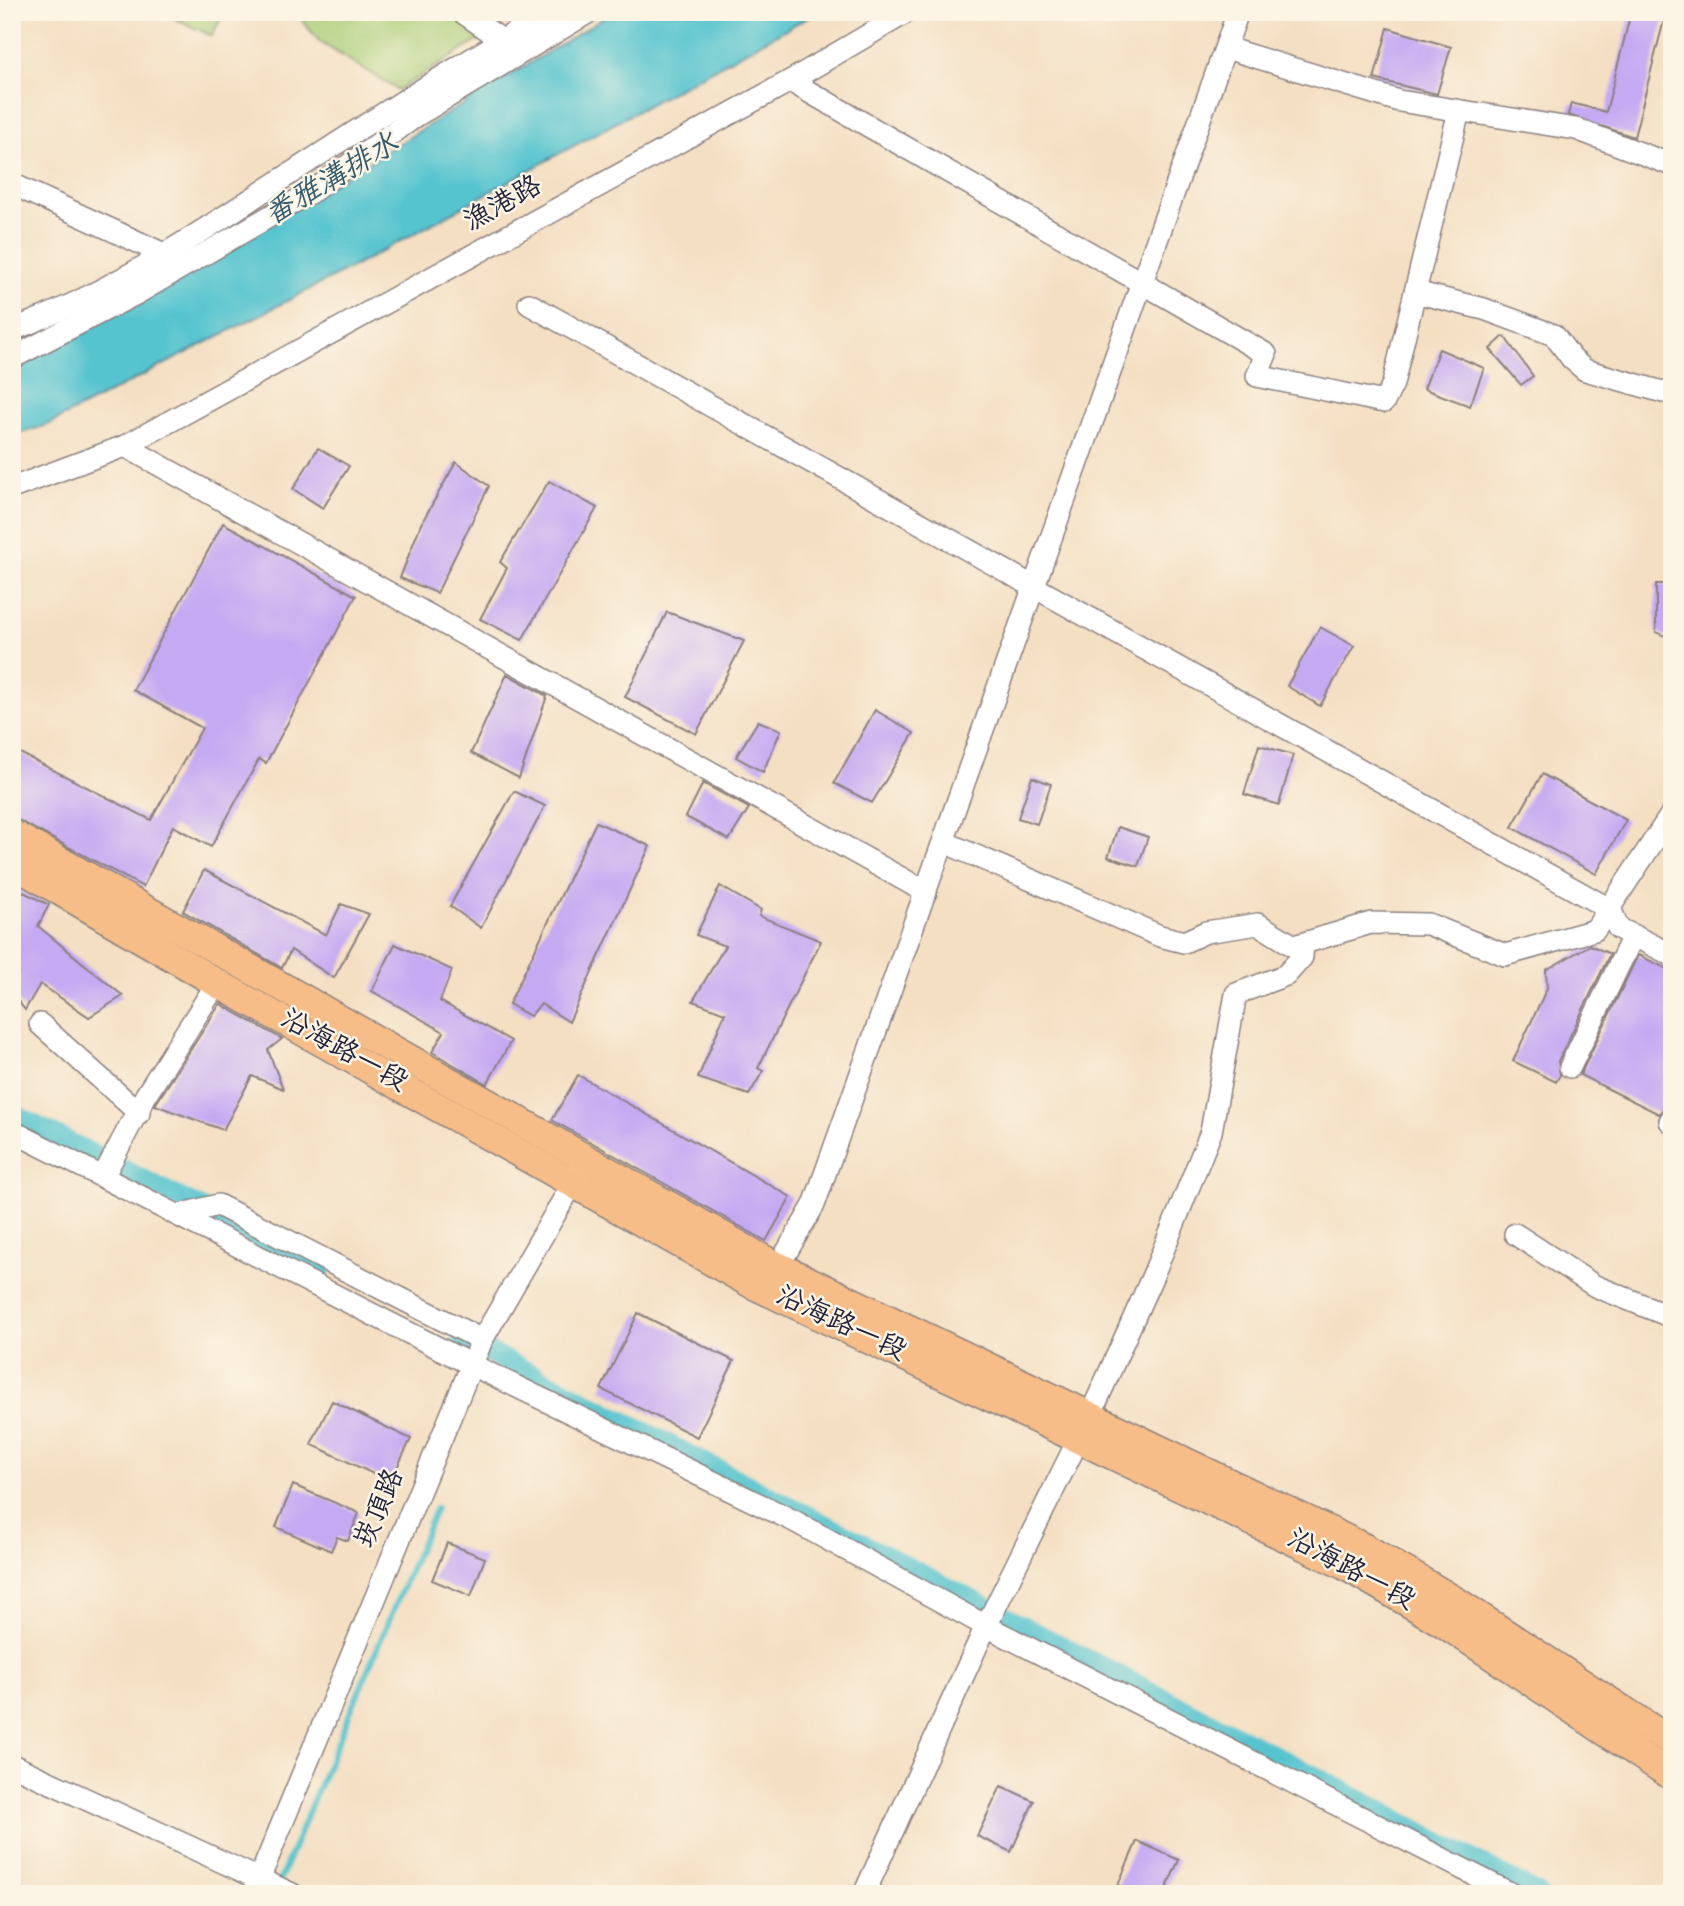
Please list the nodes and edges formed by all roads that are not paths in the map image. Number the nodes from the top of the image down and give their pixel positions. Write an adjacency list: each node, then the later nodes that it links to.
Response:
1 (463, 12): 6 (street)
2 (550, 12): 6 (street)
3 (589, 12): 17 (street)
4 (907, 12): 8 (street, 漁港路)
5 (1238, 12): 7 (street)
6 (502, 40): 12 (street)
7 (1226, 48): 9 (street); 13 (street)
8 (790, 82): 13 (street); 19 (street, 漁港路)
9 (1459, 111): 10 (street); 14 (street)
10 (1672, 165)
11 (12, 184): 12 (street)
12 (166, 255): 16 (street)
13 (1141, 283): 14 (street); 21 (street)
14 (1415, 292): 18 (street)
15 (529, 304): 21 (street)
16 (12, 330)
17 (12, 358)
18 (1672, 390)
19 (125, 446): 20 (street, 漁港路); 27 (street)
20 (12, 488)
21 (1031, 588): 24 (street); 28 (street)
22 (1672, 813): 28 (street)
23 (12, 834): 26 (main road, 沿海路一段)
24 (944, 842): 27 (street); 30 (street)
25 (12, 863): 26 (main road, 沿海路一段)
26 (76, 885): 32 (main road, 沿海路一段); 33 (main road, 沿海路一段)
27 (926, 892): 43 (street)
28 (1611, 910): 29 (street); 30 (street)
29 (1633, 936): 31 (street); 36 (street)
30 (1303, 944): 47 (street)
31 (1672, 956)
32 (261, 975): 34 (main road); 39 (main road, 沿海路一段)
33 (217, 983): 34 (main road, 沿海路一段); 37 (street)
34 (246, 999): 39 (main road, 沿海路一段)
35 (40, 1024): 37 (street)
36 (1570, 1067)
37 (139, 1112): 40 (street)
38 (12, 1131): 40 (street)
39 (580, 1171): 43 (main road, 沿海路一段); 45 (street, 崁頂路)
40 (103, 1177): 41 (street)
41 (179, 1215): 45 (street); 46 (street)
42 (1516, 1234): 44 (street)
43 (771, 1278): 47 (main road, 沿海路一段)
44 (1672, 1317)
45 (482, 1340): 46 (street, 崁頂路)
46 (472, 1365): 48 (street); 52 (street, 崁頂路)
47 (1084, 1428): 48 (street); 49 (main road, 沿海路一段); 51 (main road, 沿海路一段)
48 (986, 1626): 54 (street); 55 (street)
49 (1672, 1742)
50 (12, 1765): 52 (street)
51 (1672, 1776)
52 (256, 1886): 53 (street)
53 (292, 1894)
54 (864, 1894)
55 (1512, 1894)

